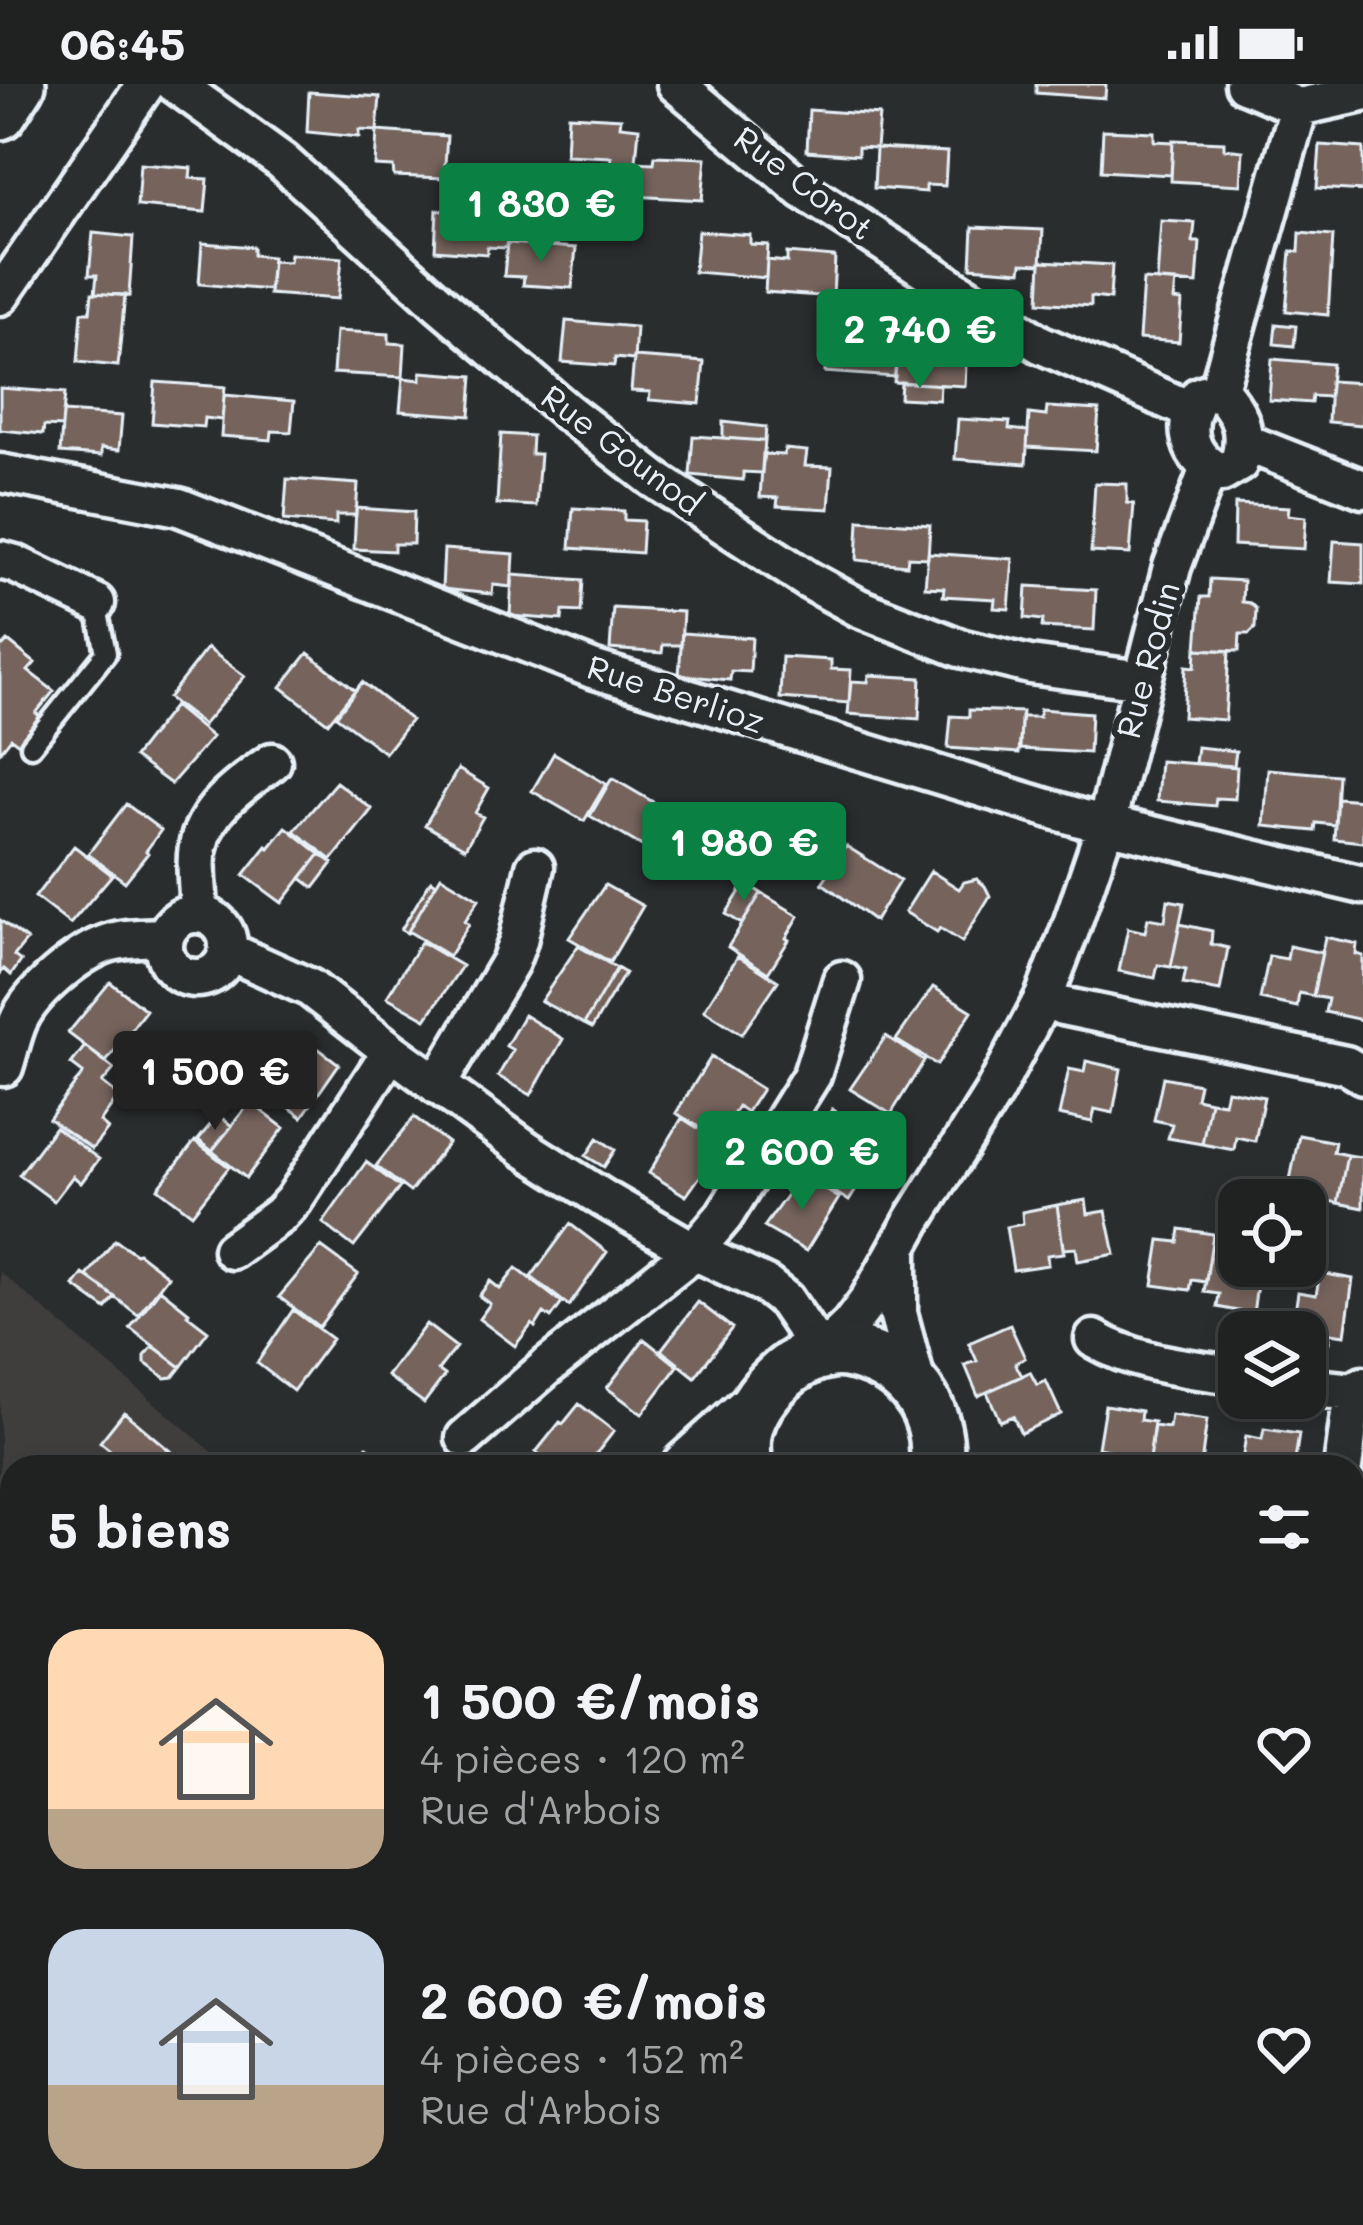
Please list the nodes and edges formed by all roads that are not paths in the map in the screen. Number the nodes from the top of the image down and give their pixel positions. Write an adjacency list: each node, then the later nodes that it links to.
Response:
1 (19, 84): 8 (street)
2 (146, 84): 9 (street)
3 (175, 84): 17 (street, Rue Gounod)
4 (676, 84): 10 (street, Rue Corot)
5 (1244, 84): 7 (street)
6 (1363, 93): 7 (street)
7 (1299, 107): 10 (street)
8 (0, 113)
9 (0, 296)
10 (1205, 400): 11 (street); 12 (street)
11 (1244, 442): 12 (street); 14 (street)
12 (1209, 468): 17 (street, Rue Rodin)
13 (0, 473): 20 (street, Rue Berlioz)
14 (1363, 489)
15 (0, 560): 16 (street)
16 (97, 603): 18 (lane)
17 (1142, 680): 20 (street, Rue Rodin)
18 (31, 746)
19 (272, 762): 23 (street)
20 (1101, 839): 22 (street, Rue Berlioz); 27 (street, Rue Rodin)
21 (535, 867): 31 (street)
22 (1363, 885)
23 (199, 914): 24 (street); 25 (street)
24 (164, 937): 25 (street); 29 (street)
25 (228, 951): 28 (street)
26 (842, 980): 34 (street)
27 (1044, 997): 30 (street); 32 (street, Rue Rodin)
28 (391, 1052): 31 (street); 33 (street)
29 (4, 1067)
30 (1363, 1075)
31 (437, 1085): 34 (street)
32 (898, 1249): 36 (street, Rue Rodin); 40 (street)
33 (232, 1250)
34 (694, 1251): 36 (street); 42 (street)
35 (1094, 1339): 37 (street)
36 (821, 1353): 40 (street); 41 (street)
37 (1218, 1373)
38 (1326, 1388): 39 (street)
39 (1358, 1389): 46 (street)
40 (919, 1392): 45 (street)
41 (754, 1408): 43 (street); 44 (street)
42 (466, 1438)
43 (701, 1455)
44 (744, 1455)
45 (938, 1455)
46 (1344, 1455)

